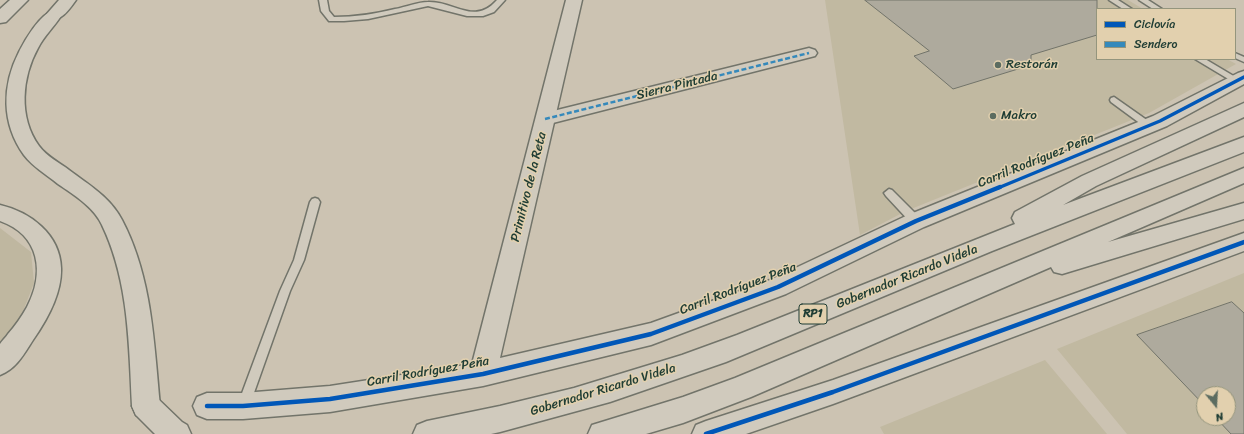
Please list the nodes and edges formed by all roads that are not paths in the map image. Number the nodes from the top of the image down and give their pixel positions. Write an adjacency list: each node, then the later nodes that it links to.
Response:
1 (20, 0): 12 (main road)
2 (68, 0): 11 (main road)
3 (72, 0): 11 (main road)
4 (323, 0): 5 (lane)
5 (501, 0)
6 (1113, 0): 9 (lane)
7 (1143, 0): 10 (lane)
8 (571, 1): 19 (main road, Primitivo de la Reta)
9 (1126, 8)
10 (1156, 8)
11 (53, 16): 35 (main road)
12 (0, 18)
13 (809, 53): 19 (street, Sierra Pintada)
14 (1236, 58): 16 (lane)
15 (1202, 60): 16 (lane)
16 (1242, 73): 20 (main road, Carril Rodríguez Peña)
17 (1114, 100): 20 (lane)
18 (1244, 109): 29 (main road)
19 (545, 119): 32 (main road, Primitivo de la Reta)
20 (1148, 125): 27 (main road, Carril Rodríguez Peña)
21 (1244, 144): 29 (main road, Gobernador Ricardo Videla / RP1)
22 (1244, 175): 30 (main road)
23 (889, 193): 27 (lane)
24 (315, 202): 34 (lane)
25 (1244, 211): 30 (main road)
26 (0, 213): 31 (main road)
27 (916, 221): 32 (main road, Carril Rodríguez Peña)
28 (1244, 242): 38 (main road)
29 (947, 260): 36 (main road, Gobernador Ricardo Videla / RP1)
30 (974, 289): 37 (main road)
31 (0, 362)
32 (483, 374): 34 (main road, Carril Rodríguez Peña)
33 (207, 406): 34 (main road, Carril Rodríguez Peña)
34 (243, 406)
35 (177, 434)
36 (426, 434)
37 (602, 434)
38 (706, 434)

